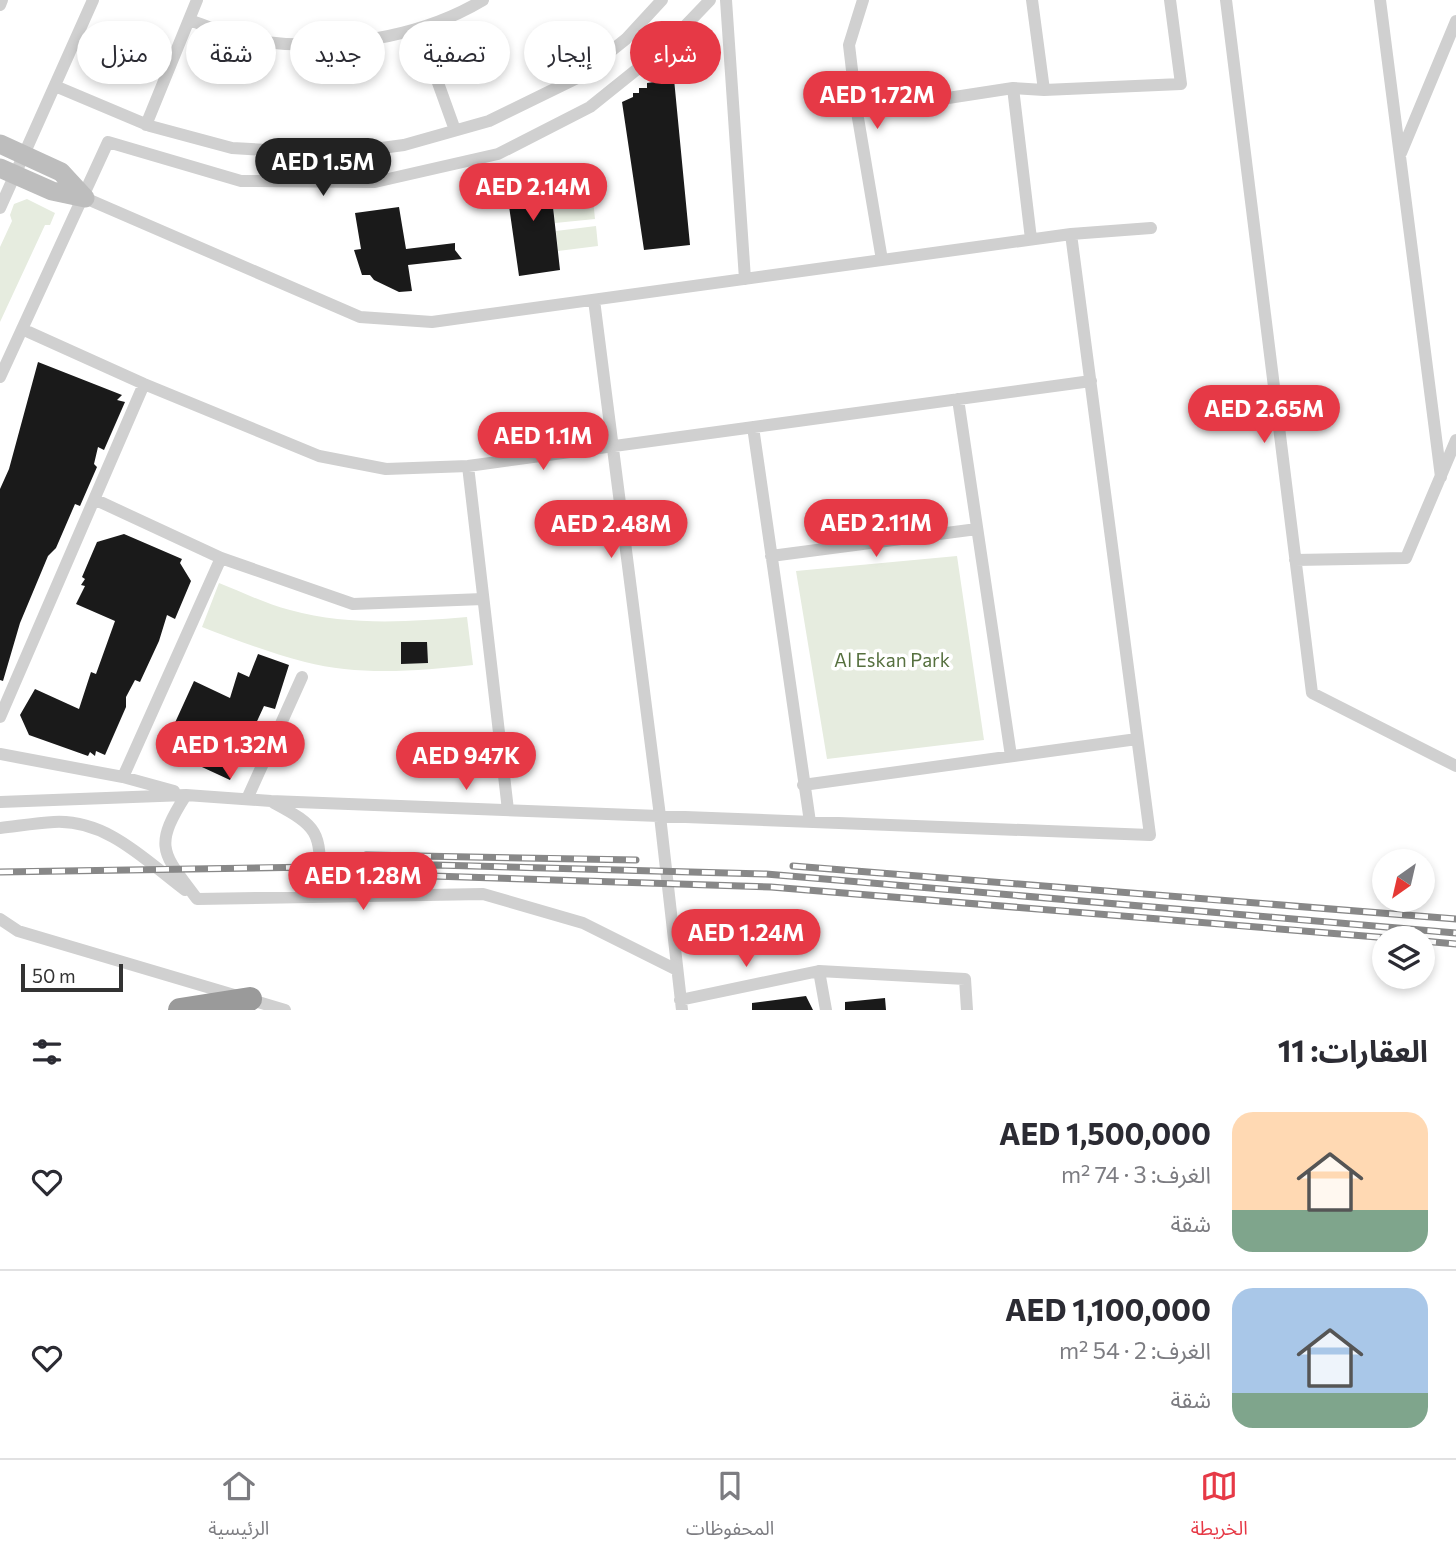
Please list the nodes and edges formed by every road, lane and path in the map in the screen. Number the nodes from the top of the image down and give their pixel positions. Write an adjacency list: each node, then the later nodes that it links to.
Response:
1 (2, 0): 13 (street)
2 (93, 0): 19 (street)
3 (197, 0): 14 (street)
4 (483, 0): 15 (street)
5 (662, 0): 24 (street)
6 (710, 0): 29 (street)
7 (726, 0): 35 (street)
8 (863, 0): 22 (street)
9 (1032, 0): 21 (street)
10 (1170, 0): 21 (street)
11 (1226, 0): 51 (street)
12 (1380, 0): 27 (street)
13 (0, 5)
14 (189, 20): 17 (street); 23 (street)
15 (443, 21)
16 (1456, 21): 27 (street)
17 (399, 33)
18 (438, 84): 24 (street)
19 (55, 86): 23 (street); 26 (street)
20 (1013, 88): 21 (street); 22 (street); 33 (street)
21 (1044, 90)
22 (857, 112): 34 (street)
23 (146, 125): 24 (street)
24 (455, 131)
25 (0, 144): 26 (street)
26 (24, 155): 28 (street); 29 (street)
27 (1400, 156): 46 (street)
28 (7, 172): 29 (street); 30 (street)
29 (85, 198): 36 (street); 37 (street)
30 (0, 208)
31 (1151, 228): 32 (street)
32 (1071, 234): 33 (street); 39 (street)
33 (1031, 239): 34 (street)
34 (882, 260): 35 (street)
35 (745, 279): 36 (street)
36 (594, 300): 44 (street)
37 (22, 329): 38 (street); 40 (street)
38 (0, 377)
39 (1091, 381): 41 (street); 55 (street)
40 (144, 384): 45 (street); 47 (street)
41 (958, 399): 42 (street); 48 (street)
42 (753, 427): 44 (street); 49 (street)
43 (1456, 440): 46 (street)
44 (613, 446): 45 (street); 66 (street)
45 (468, 466): 52 (street)
46 (1441, 477): 51 (street)
47 (96, 500): 50 (street); 54 (street)
48 (977, 529): 49 (street); 57 (street)
49 (771, 556): 60 (street)
50 (221, 558): 52 (street); 59 (street)
51 (1295, 560): 58 (street)
52 (483, 599): 65 (street)
53 (302, 677): 62 (street)
54 (0, 716)
55 (1138, 739): 57 (street); 67 (street)
56 (0, 754): 59 (street)
57 (1011, 756): 60 (street)
58 (1456, 766)
59 (124, 777): 61 (street)
60 (803, 785): 67 (street)
61 (186, 795): 62 (street); 64 (street); 70 (street)
62 (247, 799): 63 (street)
63 (271, 801): 65 (street); 69 (street)
64 (0, 802)
65 (508, 810): 66 (street)
66 (660, 816): 67 (street); 72 (street)
67 (810, 822)
68 (0, 828): 70 (street)
69 (300, 895): 70 (street); 72 (street)
70 (197, 900)
71 (0, 919): 74 (street)
72 (677, 970): 75 (street)
73 (819, 971): 75 (street); 78 (street); 79 (street)
74 (250, 999): 76 (highway); 77 (street)
75 (681, 1005)
76 (180, 1010)
77 (285, 1010)
78 (826, 1010)
79 (968, 1010)

